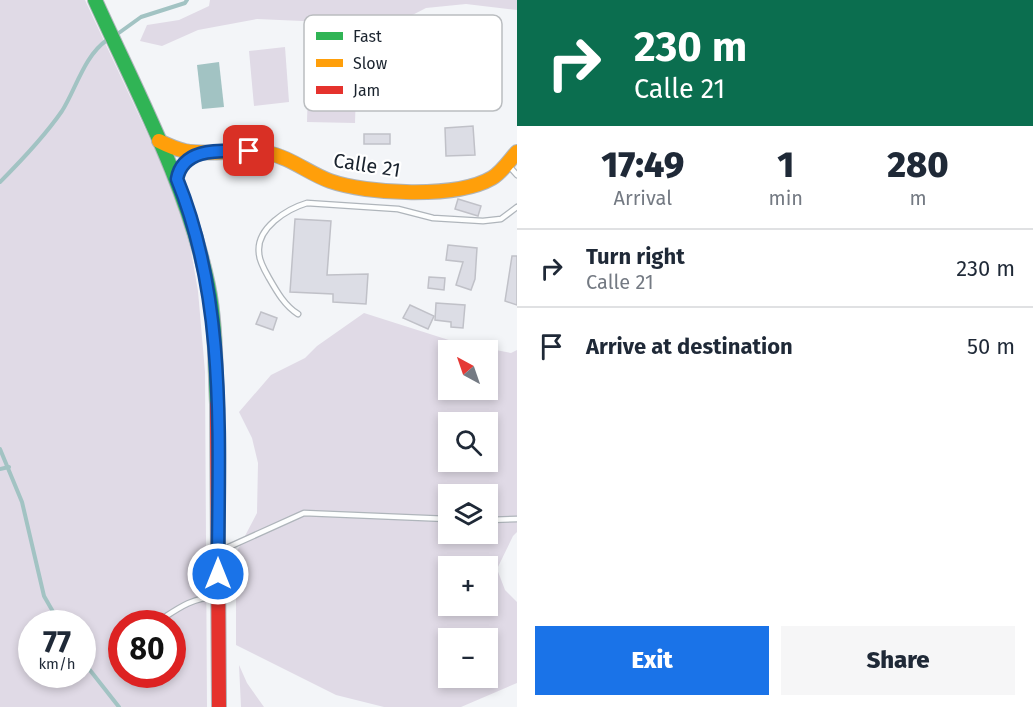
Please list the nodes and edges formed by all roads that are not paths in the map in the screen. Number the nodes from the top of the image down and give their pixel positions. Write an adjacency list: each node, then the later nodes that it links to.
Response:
1 (95, 0): 2 (main road)
2 (159, 141): 3 (main road, Calle 21); 6 (main road)
3 (204, 152): 5 (main road, Calle 21); 6 (street)
4 (517, 152): 5 (main road, Calle 21)
5 (512, 170)
6 (177, 179): 12 (main road)
7 (517, 207): 8 (lane)
8 (298, 314)
9 (438, 519): 12 (lane)
10 (517, 519): 11 (lane)
11 (498, 520)
12 (218, 552): 13 (main road)
13 (218, 597): 14 (lane); 15 (main road)
14 (176, 610)
15 (219, 707)

